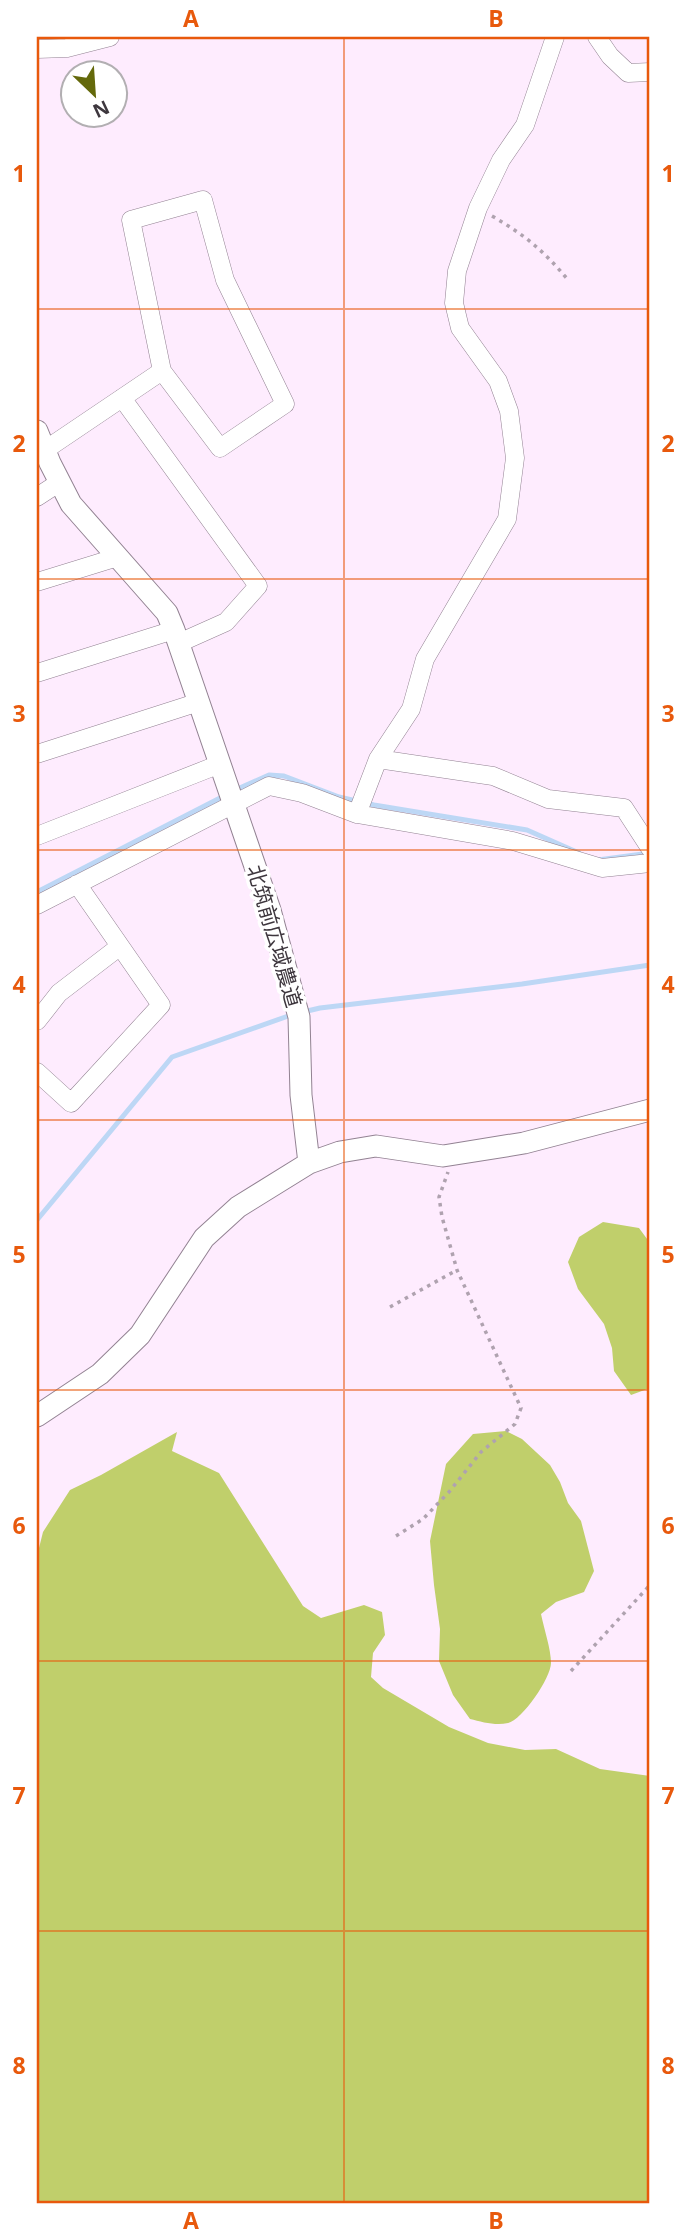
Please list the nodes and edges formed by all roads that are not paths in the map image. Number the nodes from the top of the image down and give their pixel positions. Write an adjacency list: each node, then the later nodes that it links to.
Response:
1 (110, 37): 4 (street)
2 (555, 37): 17 (street)
3 (597, 37): 5 (street)
4 (37, 49)
5 (650, 72)
6 (162, 371): 6 (street); 7 (street)
7 (122, 398): 8 (street); 13 (street)
8 (41, 441): 9 (street, 北筑前広域農道)
9 (60, 482): 10 (street); 11 (street, 北筑前広域農道)
10 (37, 497)
11 (118, 557): 12 (street); 13 (street, 北筑前広域農道)
12 (37, 582)
13 (176, 637): 14 (street); 15 (street, 北筑前広域農道)
14 (37, 673)
15 (199, 702): 16 (street); 18 (street, 北筑前広域農道)
16 (37, 754)
17 (378, 759): 20 (street); 22 (street)
18 (220, 764): 19 (street, 北筑前広域農道); 21 (street)
19 (233, 803): 20 (street); 24 (street); 30 (street, 北筑前広域農道)
20 (357, 814): 23 (street)
21 (37, 836)
22 (650, 848)
23 (650, 863)
24 (77, 884): 25 (street); 26 (street)
25 (37, 905)
26 (119, 947): 27 (street); 28 (street)
27 (37, 1021)
28 (37, 1072)
29 (650, 1110): 30 (street)
30 (309, 1163): 31 (street)
31 (37, 1416)

